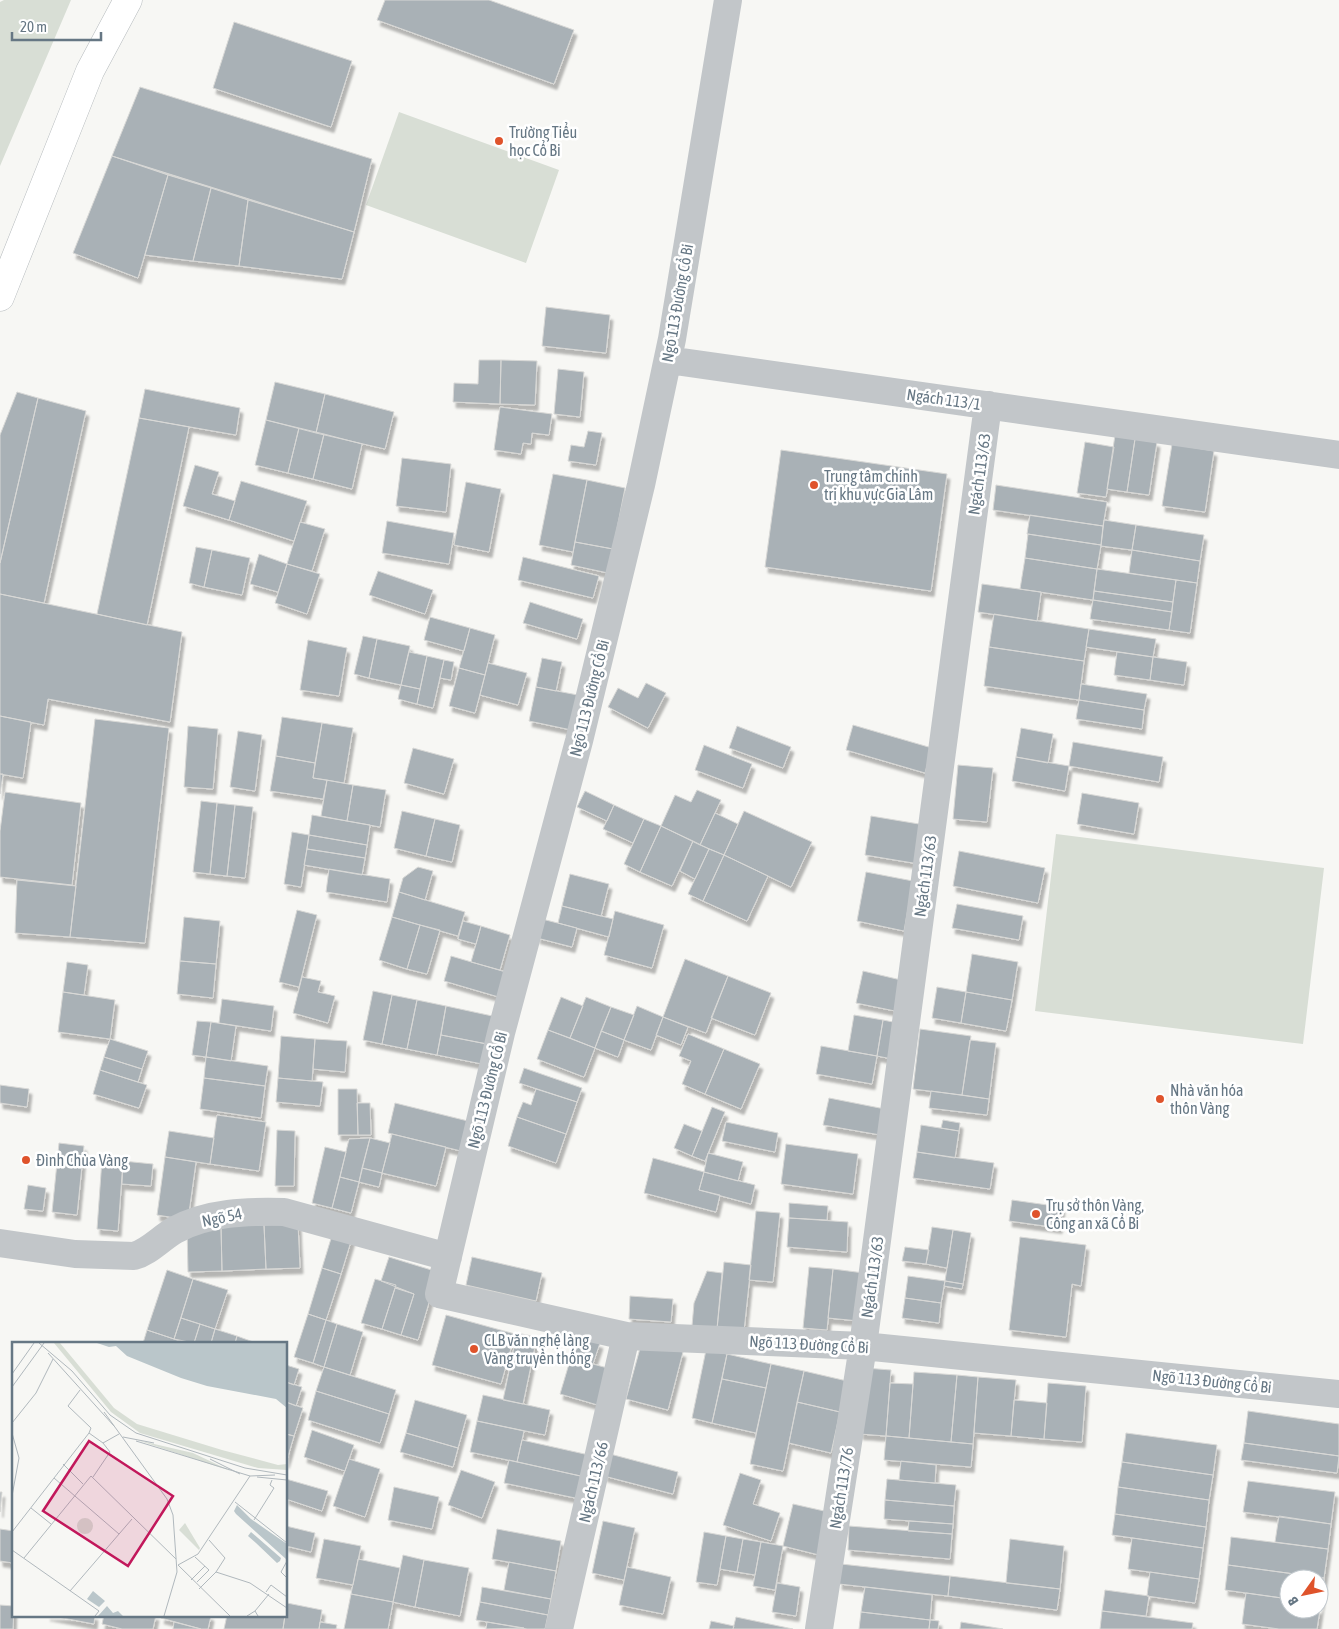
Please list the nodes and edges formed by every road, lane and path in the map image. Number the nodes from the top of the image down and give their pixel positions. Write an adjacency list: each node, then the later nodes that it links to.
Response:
1 (128, 0): 3 (main road)
2 (728, 0): 4 (street, Ngõ 113 Đường Cổ Bi)
3 (0, 296)
4 (668, 360): 5 (street, Ngách 113/1); 8 (street, Ngõ 113 Đường Cổ Bi)
5 (988, 405): 6 (street, Ngách 113/1); 10 (street, Ngách 113/63)
6 (1339, 455)
7 (0, 1243): 8 (street, Ngõ 54)
8 (448, 1257): 9 (street, Ngõ 113 Đường Cổ Bi)
9 (626, 1336): 10 (street, Ngõ 113 Đường Cổ Bi); 12 (street, Ngách 113/66)
10 (863, 1346): 11 (street, Ngõ 113 Đường Cổ Bi); 13 (street, Ngách 113/76)
11 (1339, 1394)
12 (559, 1629)
13 (819, 1629)

